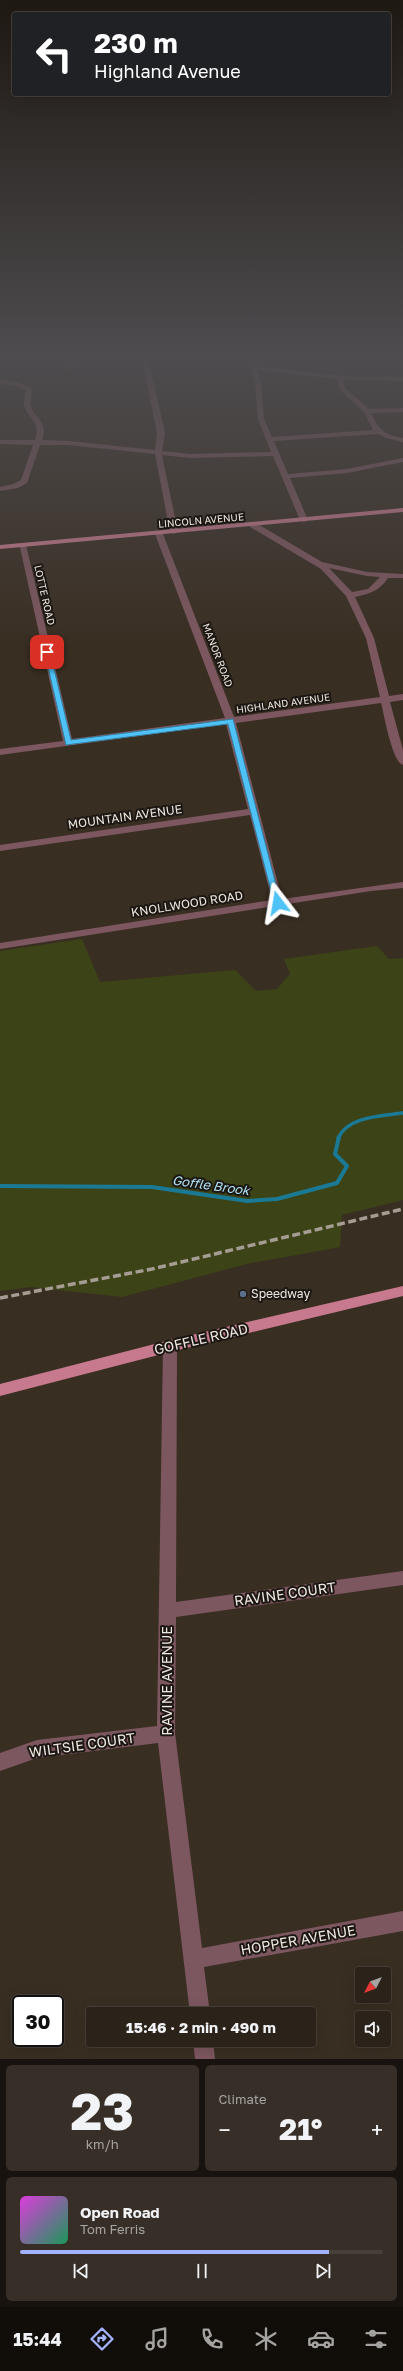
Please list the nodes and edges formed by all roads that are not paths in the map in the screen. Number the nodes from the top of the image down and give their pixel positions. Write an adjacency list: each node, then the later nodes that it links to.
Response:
1 (34, 454): 8 (street)
2 (158, 454): 12 (street)
3 (175, 454): 4 (street)
4 (272, 454)
5 (276, 454): 7 (street)
6 (403, 460): 7 (street)
7 (286, 476): 10 (street)
8 (0, 489)
9 (403, 510): 10 (main road, LINCOLN AVENUE)
10 (304, 520): 11 (main road, LINCOLN AVENUE)
11 (253, 525): 12 (main road, LINCOLN AVENUE); 16 (street)
12 (174, 532): 13 (main road, LINCOLN AVENUE)
13 (159, 534): 14 (main road, LINCOLN AVENUE); 22 (street, MANOR ROAD)
14 (22, 545): 15 (main road, LINCOLN AVENUE); 23 (street, LOTTE ROAD)
15 (0, 547)
16 (312, 559): 17 (street); 19 (street)
17 (385, 576): 18 (street); 19 (street)
18 (403, 576)
19 (350, 594): 21 (street)
20 (403, 697): 21 (street, HIGHLAND AVENUE)
21 (386, 700): 22 (street, HIGHLAND AVENUE); 25 (street)
22 (231, 721): 23 (street, HIGHLAND AVENUE); 26 (street, MANOR ROAD)
23 (68, 743): 24 (street, HIGHLAND AVENUE)
24 (0, 752)
25 (403, 762)
26 (254, 811): 27 (street, MOUNTAIN AVENUE); 29 (street, MANOR ROAD)
27 (0, 848)
28 (403, 885): 29 (street, KNOLLWOOD ROAD)
29 (278, 903): 30 (street, KNOLLWOOD ROAD)
30 (0, 946)
31 (403, 1291): 32 (main road, GOFFLE ROAD)
32 (170, 1346): 33 (main road, GOFFLE ROAD); 35 (street, RAVINE AVENUE)
33 (0, 1390)
34 (403, 1578): 35 (street, RAVINE COURT)
35 (167, 1611): 36 (street, RAVINE AVENUE)
36 (166, 1734): 37 (street, WILTSIE COURT); 39 (street, RAVINE AVENUE)
37 (0, 1762)
38 (403, 1921): 39 (street, HOPPER AVENUE)
39 (194, 1960): 40 (street, RAVINE AVENUE)
40 (199, 2007)
41 (204, 2047): 42 (street)
42 (205, 2059)

